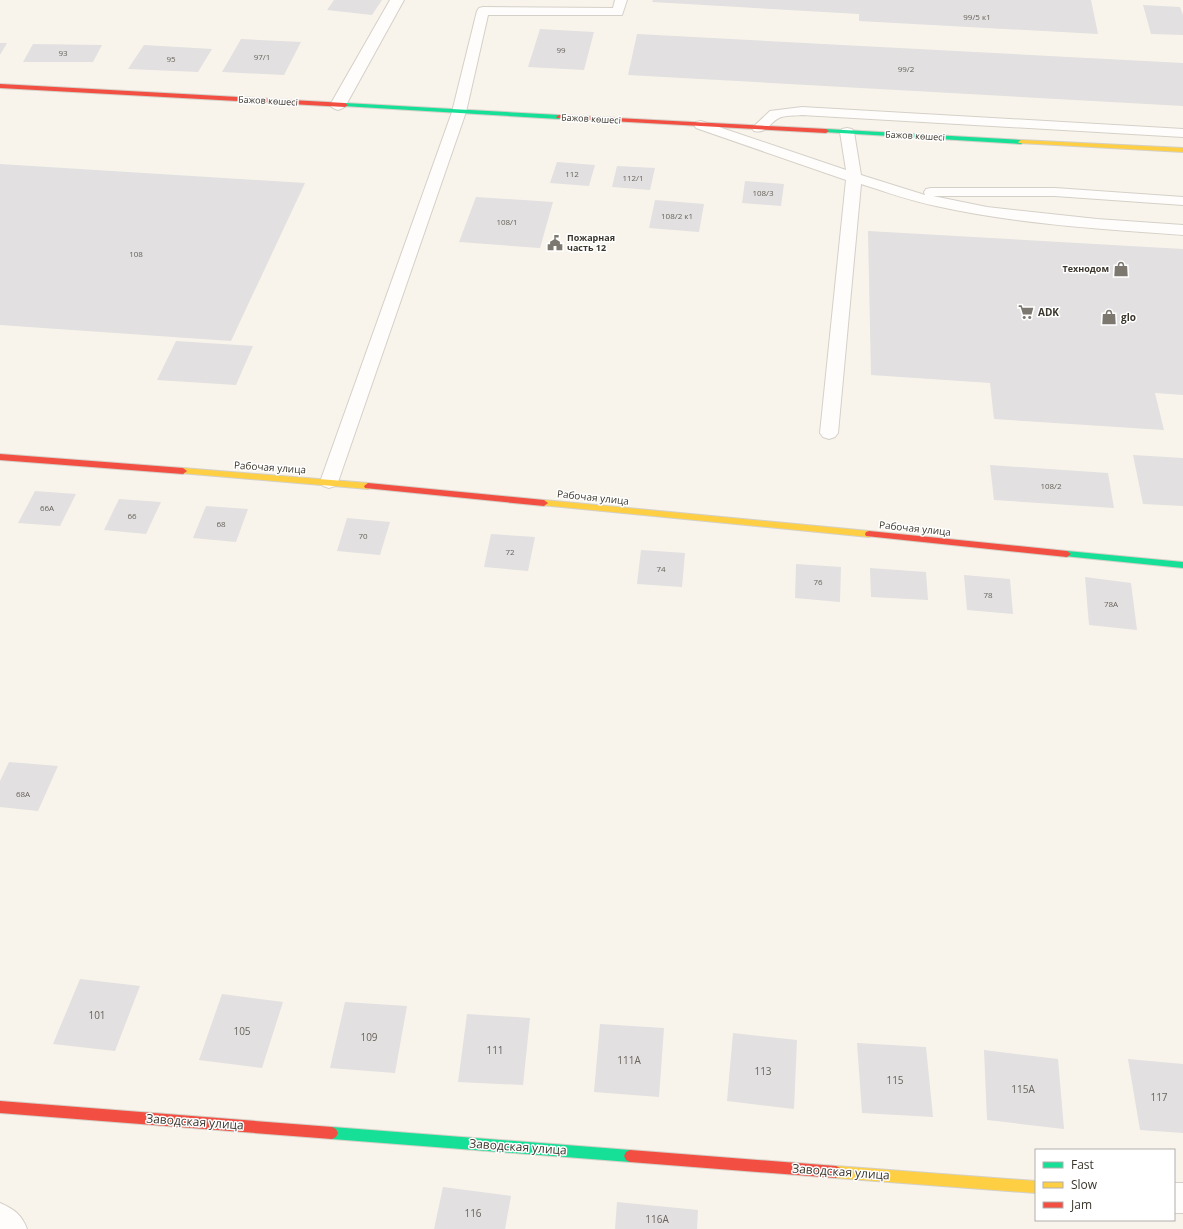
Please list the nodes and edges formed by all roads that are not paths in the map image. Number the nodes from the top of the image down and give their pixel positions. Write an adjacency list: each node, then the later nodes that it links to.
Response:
1 (397, 0): 5 (street)
2 (621, 0): 3 (lane)
3 (485, 6): 6 (lane)
4 (0, 86): 5 (street, Бажов көшесі)
5 (338, 105): 6 (street, Бажов көшесі)
6 (459, 112): 7 (street, Бажов көшесі); 18 (lane)
7 (701, 125): 8 (street, Бажов көшесі); 12 (lane)
8 (759, 128): 9 (street, Бажов көшесі); 10 (lane)
9 (847, 132): 11 (street, Бажов көшесі); 12 (lane)
10 (1183, 133)
11 (1183, 150)
12 (854, 177): 13 (lane); 16 (lane)
13 (902, 193): 14 (lane); 15 (lane)
14 (1183, 201)
15 (1183, 230)
16 (829, 433)
17 (0, 457): 18 (street, Рабочая улица)
18 (329, 482): 19 (street, Рабочая улица)
19 (1183, 565)
20 (0, 1107): 21 (street, Заводская улица)
21 (1035, 1187)
22 (0, 1218): 23 (street)
23 (12, 1229)

